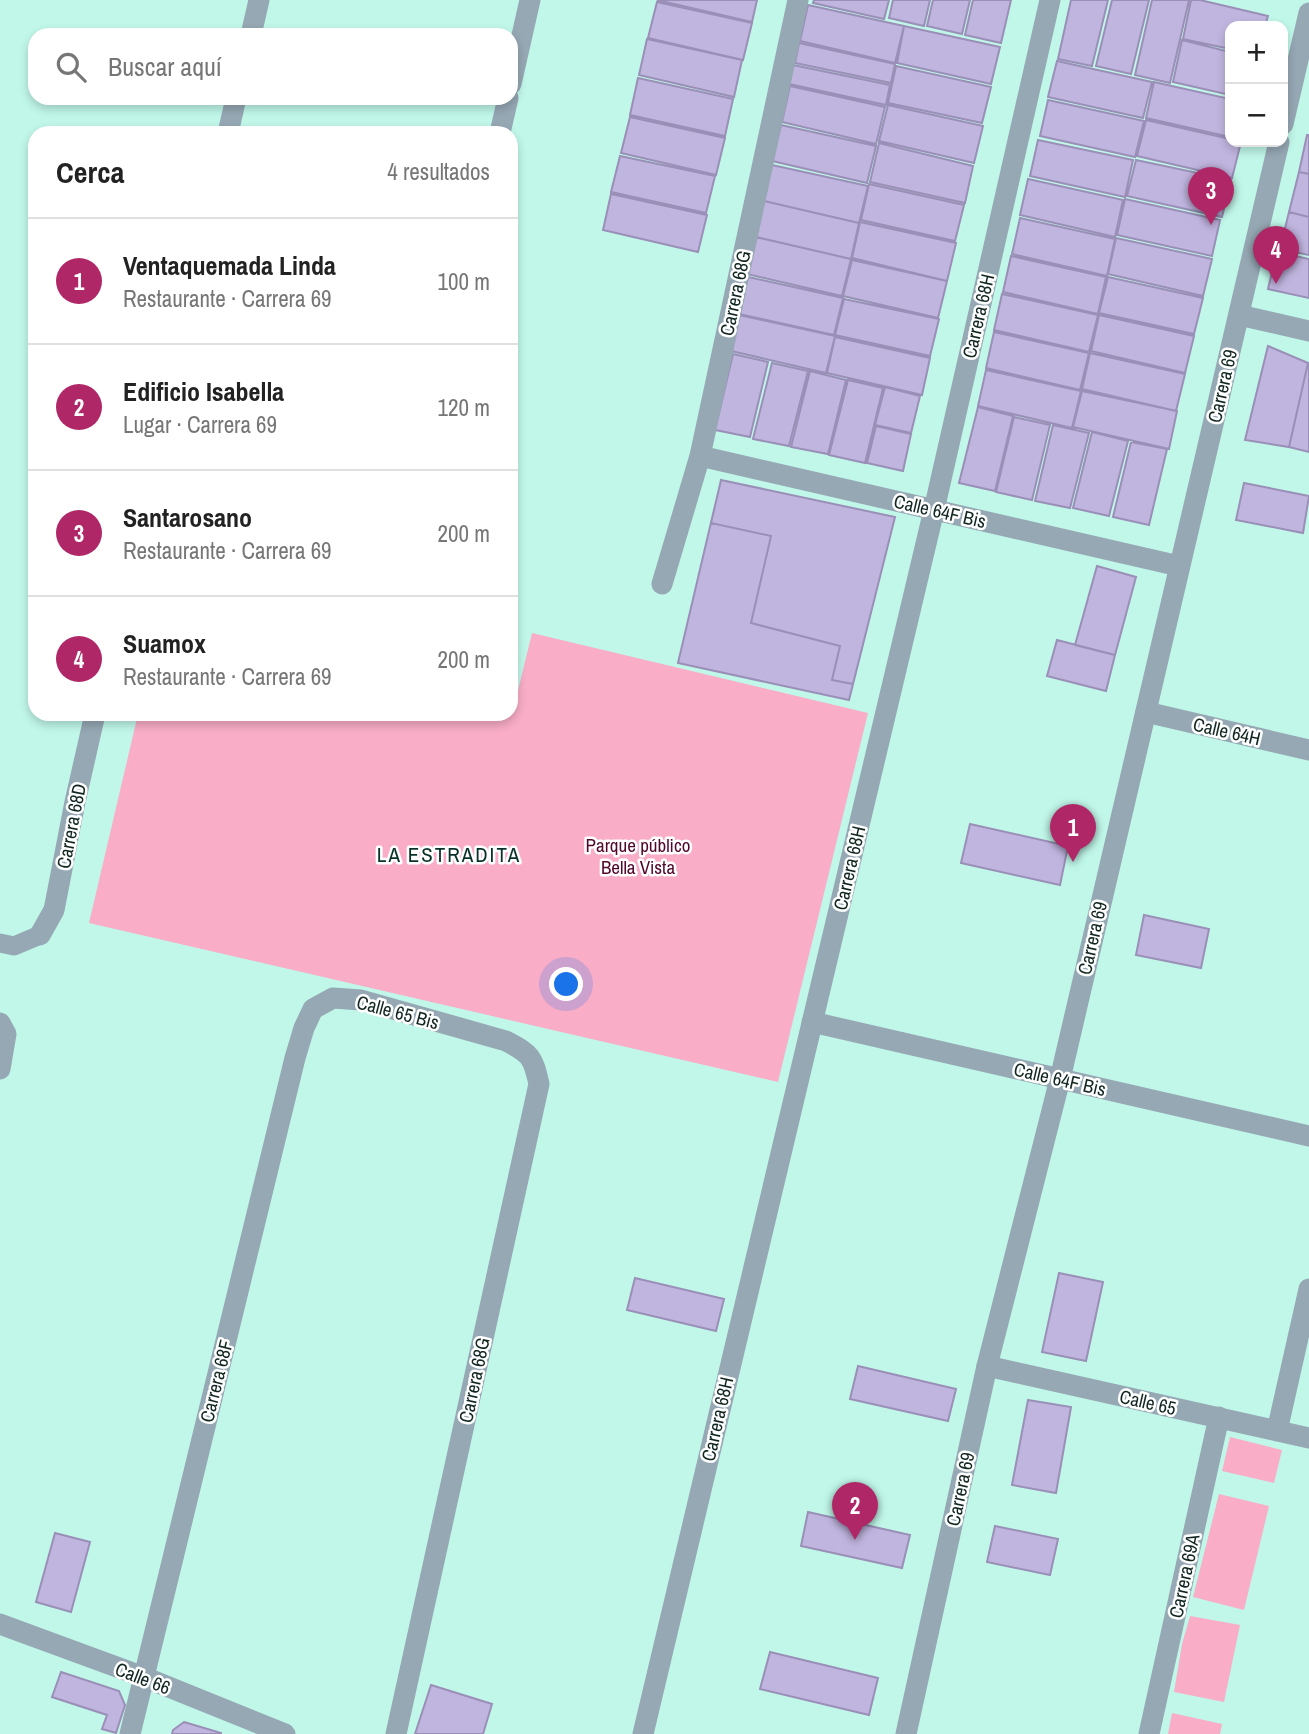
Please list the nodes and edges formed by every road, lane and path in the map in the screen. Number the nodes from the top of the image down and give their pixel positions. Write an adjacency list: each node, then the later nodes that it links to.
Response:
1 (259, 0): 6 (street)
2 (530, 0): 7 (street)
3 (798, 0): 17 (street, Carrera 68G)
4 (1049, 0): 18 (street, Carrera 68H)
5 (1309, 13): 8 (street)
6 (253, 28)
7 (518, 53)
8 (1303, 62): 11 (street)
9 (234, 105): 12 (street)
10 (506, 105): 13 (street)
11 (1288, 108)
12 (230, 126)
13 (502, 126)
14 (1278, 147): 15 (street, Carrera 69)
15 (1238, 315): 16 (street); 19 (street, Carrera 69)
16 (1309, 331)
17 (701, 456): 18 (street, Calle 64F Bis); 20 (street, Carrera 68G)
18 (934, 510): 19 (street, Calle 64F Bis); 26 (street, Carrera 68H)
19 (1179, 566): 21 (street, Carrera 69)
20 (662, 584)
21 (1146, 712): 23 (street, Calle 64H); 31 (street, Carrera 69)
22 (93, 721): 24 (street, Carrera 68D)
23 (1309, 750)
24 (40, 935): 25 (lane)
25 (0, 943)
26 (812, 1021): 31 (street, Calle 64F Bis); 43 (street, Carrera 68H)
27 (0, 1023): 30 (street)
28 (304, 1028): 29 (street, Calle 65 Bis); 39 (street, Carrera 68F)
29 (506, 1041): 42 (street, Carrera 68G)
30 (0, 1069)
31 (1060, 1079): 32 (street, Calle 64F Bis); 34 (street, Carrera 69)
32 (1309, 1136)
33 (1309, 1289): 36 (street)
34 (987, 1366): 35 (street, Calle 65); 44 (street, Carrera 69)
35 (1219, 1418): 36 (street, Calle 65); 45 (street, Carrera 69A)
36 (1277, 1431): 37 (street, Calle 65)
37 (1309, 1438)
38 (0, 1624): 39 (street, Calle 66)
39 (144, 1677): 40 (street, Carrera 68F); 41 (street, Calle 66)
40 (130, 1734)
41 (285, 1734)
42 (396, 1734)
43 (643, 1734)
44 (906, 1734)
45 (1149, 1734)

